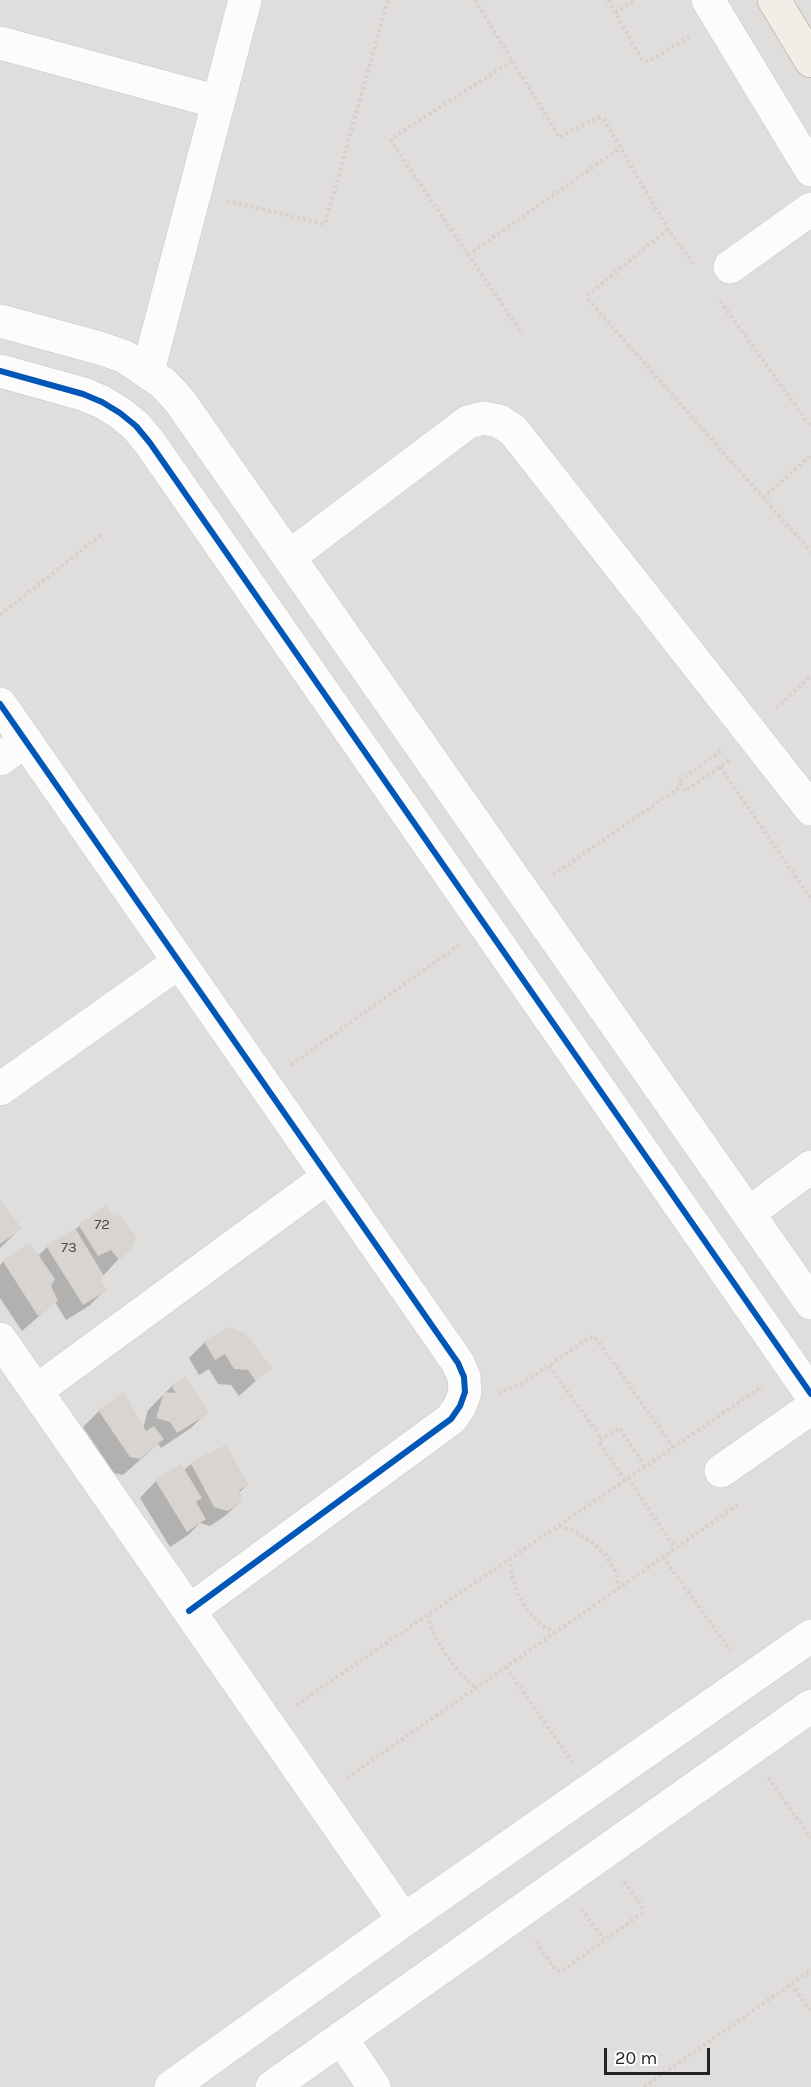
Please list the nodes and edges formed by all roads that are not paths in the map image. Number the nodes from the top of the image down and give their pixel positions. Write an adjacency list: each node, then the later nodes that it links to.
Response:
1 (245, 0): 6 (street)
2 (774, 0): 5 (main road)
3 (714, 10): 7 (street)
4 (0, 43): 6 (street)
5 (811, 61)
6 (218, 102): 12 (street)
7 (811, 170)
8 (811, 209): 9 (street)
9 (715, 278)
10 (0, 321): 12 (street)
11 (0, 371): 15 (street)
12 (148, 371): 13 (street)
13 (289, 557): 14 (street); 18 (street)
14 (351, 646): 15 (street); 23 (street)
15 (310, 674): 27 (street)
16 (0, 704): 17 (street)
17 (13, 750): 19 (street)
18 (811, 809)
19 (179, 962): 20 (street); 22 (street)
20 (0, 1089)
21 (811, 1167): 23 (street)
22 (328, 1177): 26 (street); 30 (street)
23 (748, 1213): 24 (street)
24 (811, 1303)
25 (0, 1339): 26 (street)
26 (36, 1391): 30 (street)
27 (811, 1394)
28 (811, 1408): 29 (street)
29 (721, 1471)
30 (189, 1611): 33 (street)
31 (811, 1636): 33 (street)
32 (811, 1706): 34 (street)
33 (404, 1920): 35 (street)
34 (341, 2038): 36 (street); 37 (street)
35 (171, 2087)
36 (272, 2087)
37 (374, 2087)

